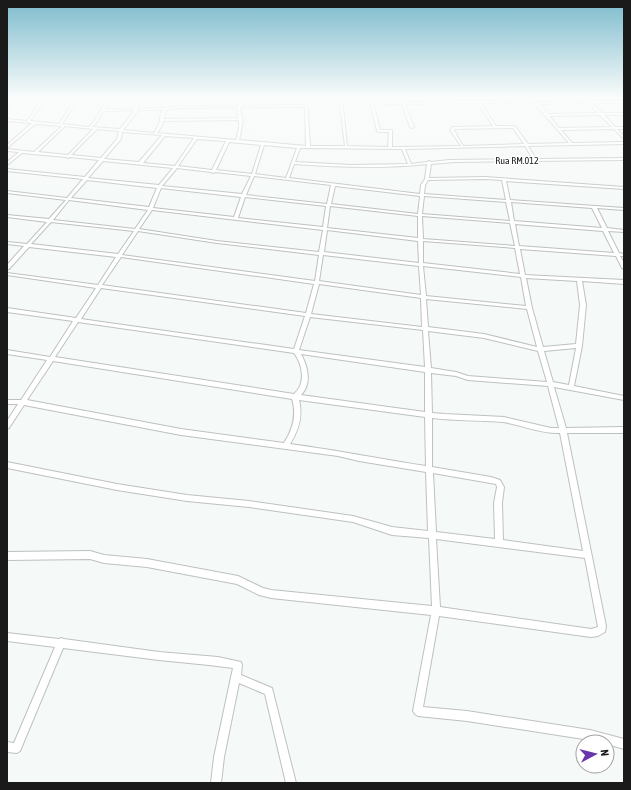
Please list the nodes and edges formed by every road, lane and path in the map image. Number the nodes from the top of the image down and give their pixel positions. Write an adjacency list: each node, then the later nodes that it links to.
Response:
1 (22, 134): 23 (street)
2 (55, 134): 30 (street)
3 (90, 134): 31 (street)
4 (121, 134): 33 (street)
5 (155, 134): 13 (street)
6 (240, 134): 16 (street)
7 (307, 134): 25 (street)
8 (345, 134): 22 (street)
9 (391, 134): 26 (street)
10 (455, 134): 20 (street)
11 (519, 134): 21 (street)
12 (563, 134): 19 (street)
13 (164, 135): 14 (street); 38 (street)
14 (196, 138): 15 (street); 40 (street)
15 (228, 140): 16 (street); 42 (street)
16 (237, 141): 17 (street)
17 (263, 143): 24 (street); 43 (street)
18 (624, 143): 19 (street)
19 (571, 144): 21 (street)
20 (462, 145): 21 (street); 27 (street)
21 (526, 145): 34 (street)
22 (346, 146): 25 (street); 26 (street)
23 (7, 147)
24 (299, 147): 25 (street); 36 (street)
25 (308, 147)
26 (390, 147): 27 (street)
27 (403, 148): 39 (street)
28 (7, 150): 29 (street)
29 (21, 152): 30 (street); 37 (street)
30 (35, 153): 31 (street)
31 (68, 156): 33 (street)
32 (624, 159): 34 (street, Rua RM.012)
33 (102, 160): 38 (street); 44 (street)
34 (535, 160): 35 (street, Rua RM.012)
35 (429, 162): 39 (street, Rua RM.012); 46 (street)
36 (293, 163): 39 (street, Rua RM.012); 45 (street)
37 (7, 164)
38 (140, 164): 40 (street)
39 (410, 165)
40 (175, 168): 42 (street); 49 (street)
41 (7, 170): 44 (street)
42 (213, 172): 43 (street)
43 (253, 175): 45 (street); 53 (street)
44 (86, 178): 49 (street); 54 (street)
45 (287, 179): 48 (street)
46 (427, 179): 47 (street); 52 (street)
47 (504, 179): 50 (street); 55 (street)
48 (333, 184): 52 (street); 56 (street)
49 (160, 186): 53 (street); 58 (street)
50 (624, 188)
51 (7, 192): 54 (street)
52 (422, 195): 55 (street); 60 (street)
53 (243, 196): 56 (street); 62 (street)
54 (69, 199): 58 (street); 63 (street)
55 (509, 201): 57 (street); 64 (street)
56 (328, 205): 60 (street); 65 (street)
57 (594, 207): 59 (street); 67 (street)
58 (151, 208): 62 (street); 66 (street)
59 (624, 209)
60 (420, 215): 64 (street); 69 (street)
61 (7, 216): 63 (street)
62 (236, 218): 65 (street)
63 (50, 221): 66 (street); 71 (street)
64 (513, 223): 67 (street); 72 (street)
65 (324, 229): 69 (street); 73 (street)
66 (136, 230): 73 (street); 76 (street)
67 (606, 230): 68 (street); 74 (street)
68 (624, 231)
69 (421, 240): 72 (street); 77 (street)
70 (7, 243): 71 (street)
71 (28, 245): 76 (street); 78 (street)
72 (518, 248): 74 (street); 81 (street)
73 (321, 252): 77 (street); 83 (street)
74 (618, 255): 75 (street); 79 (street)
75 (624, 255)
76 (120, 256): 83 (street); 85 (street)
77 (421, 265): 81 (street); 86 (street)
78 (7, 268)
79 (624, 268)
80 (7, 274): 85 (street)
81 (522, 276): 82 (street); 87 (street)
82 (579, 280): 84 (street); 92 (street)
83 (317, 282): 86 (street); 89 (street)
84 (624, 282)
85 (100, 286): 89 (street); 90 (street)
86 (423, 296): 87 (street); 91 (street)
87 (529, 308): 93 (street)
88 (7, 310): 90 (street)
89 (309, 315): 91 (street); 95 (street)
90 (78, 319): 95 (street); 96 (street)
91 (424, 330): 93 (street); 97 (street)
92 (579, 346): 93 (street); 99 (street)
93 (540, 349): 98 (street)
94 (7, 352): 96 (street)
95 (296, 352): 97 (street); 100 (street)
96 (51, 358): 100 (street); 103 (street)
97 (428, 370): 98 (street); 104 (street)
98 (550, 384): 99 (street); 106 (street)
99 (572, 388): 101 (street)
100 (295, 397): 104 (street); 108 (street)
101 (624, 398)
102 (7, 402): 103 (street)
103 (23, 402): 105 (street); 108 (street)
104 (428, 415): 106 (street); 110 (street)
105 (7, 426)
106 (563, 430): 107 (street); 113 (street)
107 (624, 430)
108 (286, 445): 110 (street)
109 (7, 465): 111 (street)
110 (429, 468): 111 (street); 112 (street)
111 (433, 535): 112 (street); 115 (street)
112 (499, 544): 113 (street)
113 (587, 555): 115 (street)
114 (7, 556): 115 (street)
115 (436, 611): 119 (street)
116 (7, 637): 117 (street)
117 (61, 642): 118 (street); 120 (street)
118 (236, 676): 121 (street); 122 (street)
119 (624, 744)
120 (7, 747)
121 (216, 783)
122 (291, 783)

